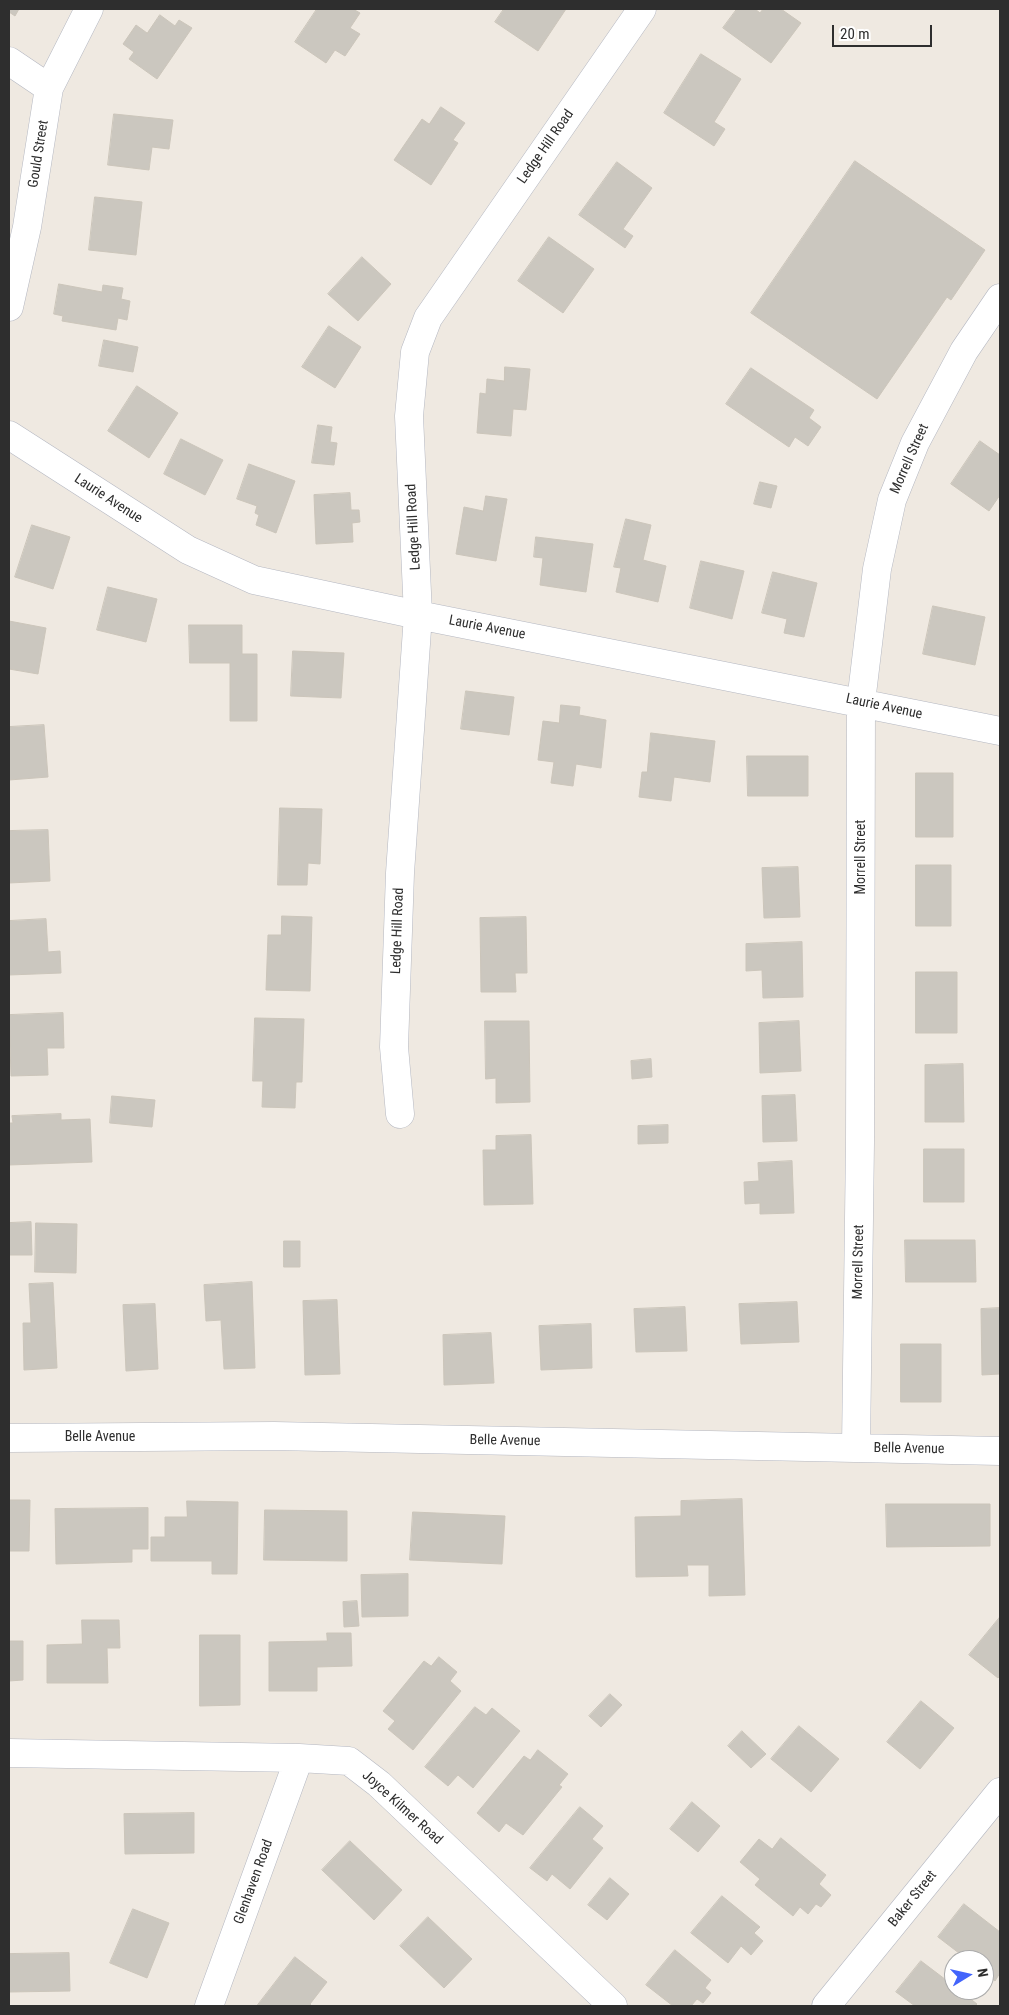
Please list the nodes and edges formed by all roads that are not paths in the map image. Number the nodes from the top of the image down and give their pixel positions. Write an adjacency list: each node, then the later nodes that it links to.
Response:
1 (90, 9): 4 (street, Gould Street)
2 (642, 9): 8 (street, Ledge Hill Road)
3 (9, 61): 4 (street)
4 (49, 88): 6 (street, Gould Street)
5 (1000, 298): 9 (street, Morrell Street)
6 (9, 307)
7 (9, 435): 8 (street, Laurie Avenue)
8 (418, 615): 9 (street, Laurie Avenue); 11 (street, Ledge Hill Road)
9 (861, 702): 10 (street, Laurie Avenue); 13 (street, Morrell Street)
10 (1000, 731)
11 (400, 1114)
12 (9, 1438): 13 (street, Belle Avenue)
13 (856, 1447): 14 (street, Belle Avenue)
14 (1000, 1451)
15 (9, 1753): 16 (street, Joyce Kilmer Road)
16 (299, 1758): 19 (street, Glenhaven Road); 20 (street, Joyce Kilmer Road)
17 (1000, 1792): 18 (street, Baker Street)
18 (835, 2003)
19 (209, 2006)
20 (613, 2006)

